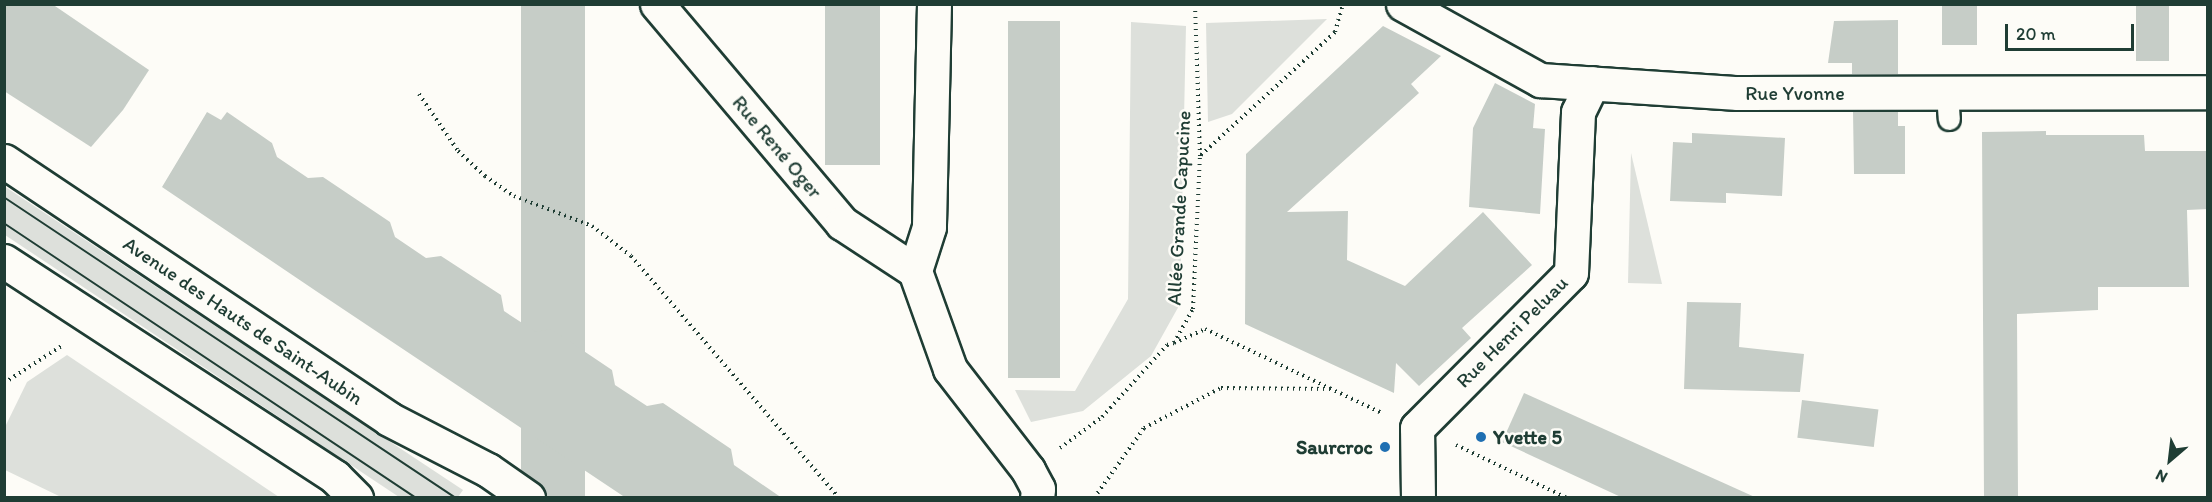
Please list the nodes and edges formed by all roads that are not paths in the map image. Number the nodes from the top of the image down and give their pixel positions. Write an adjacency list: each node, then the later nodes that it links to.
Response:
1 (657, 4): 8 (street, Rue René Oger)
2 (934, 4): 8 (street)
3 (1403, 4): 4 (street, Rue Yvonne)
4 (1592, 82): 5 (street, Rue Yvonne); 12 (street, Rue Henri Peluau)
5 (2208, 92)
6 (4, 161): 10 (street, Avenue des Hauts de Saint-Aubin)
7 (4, 261): 9 (street)
8 (915, 271): 11 (street)
9 (356, 498)
10 (528, 498)
11 (1037, 498)
12 (1418, 498)

